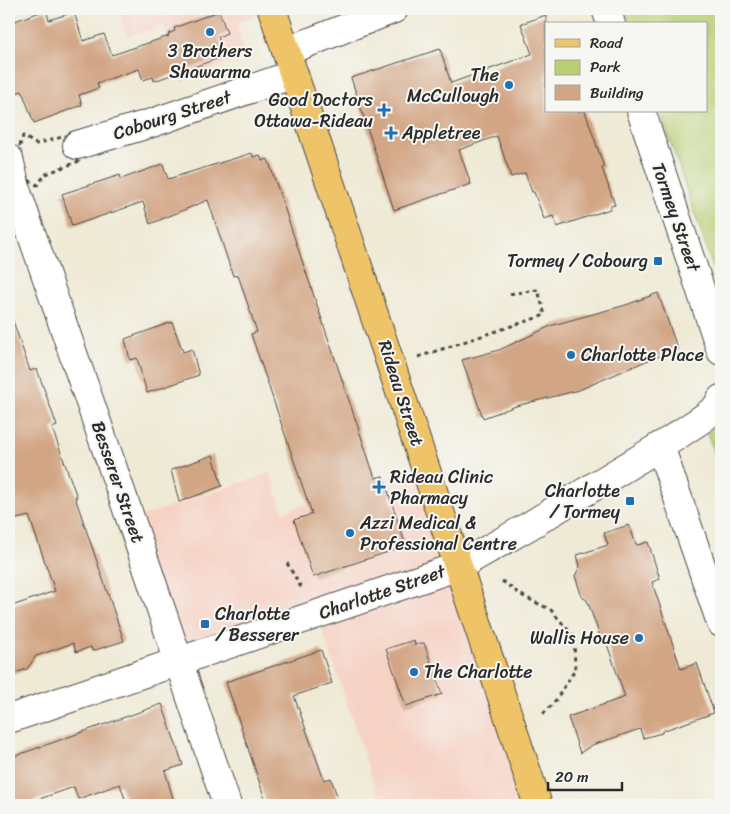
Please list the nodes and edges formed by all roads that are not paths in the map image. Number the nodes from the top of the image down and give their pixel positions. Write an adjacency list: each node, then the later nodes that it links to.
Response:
1 (272, 9): 5 (main road, Rideau Street)
2 (606, 9): 4 (street)
3 (390, 10): 5 (street, Cobourg Street)
4 (610, 22)
5 (291, 63): 7 (street, Cobourg Street); 12 (main road, Rideau Street)
6 (641, 112): 9 (street, Tormey Street)
7 (82, 144)
8 (10, 167): 14 (street, Besserer Street)
9 (721, 351)
10 (721, 399): 11 (street, Charlotte Street)
11 (660, 446): 12 (street, Charlotte Street); 13 (street)
12 (459, 566): 14 (street, Charlotte Street); 17 (main road, Rideau Street)
13 (721, 623)
14 (178, 662): 15 (street, Charlotte Street); 16 (street, Besserer Street)
15 (9, 719)
16 (227, 805)
17 (538, 805)

